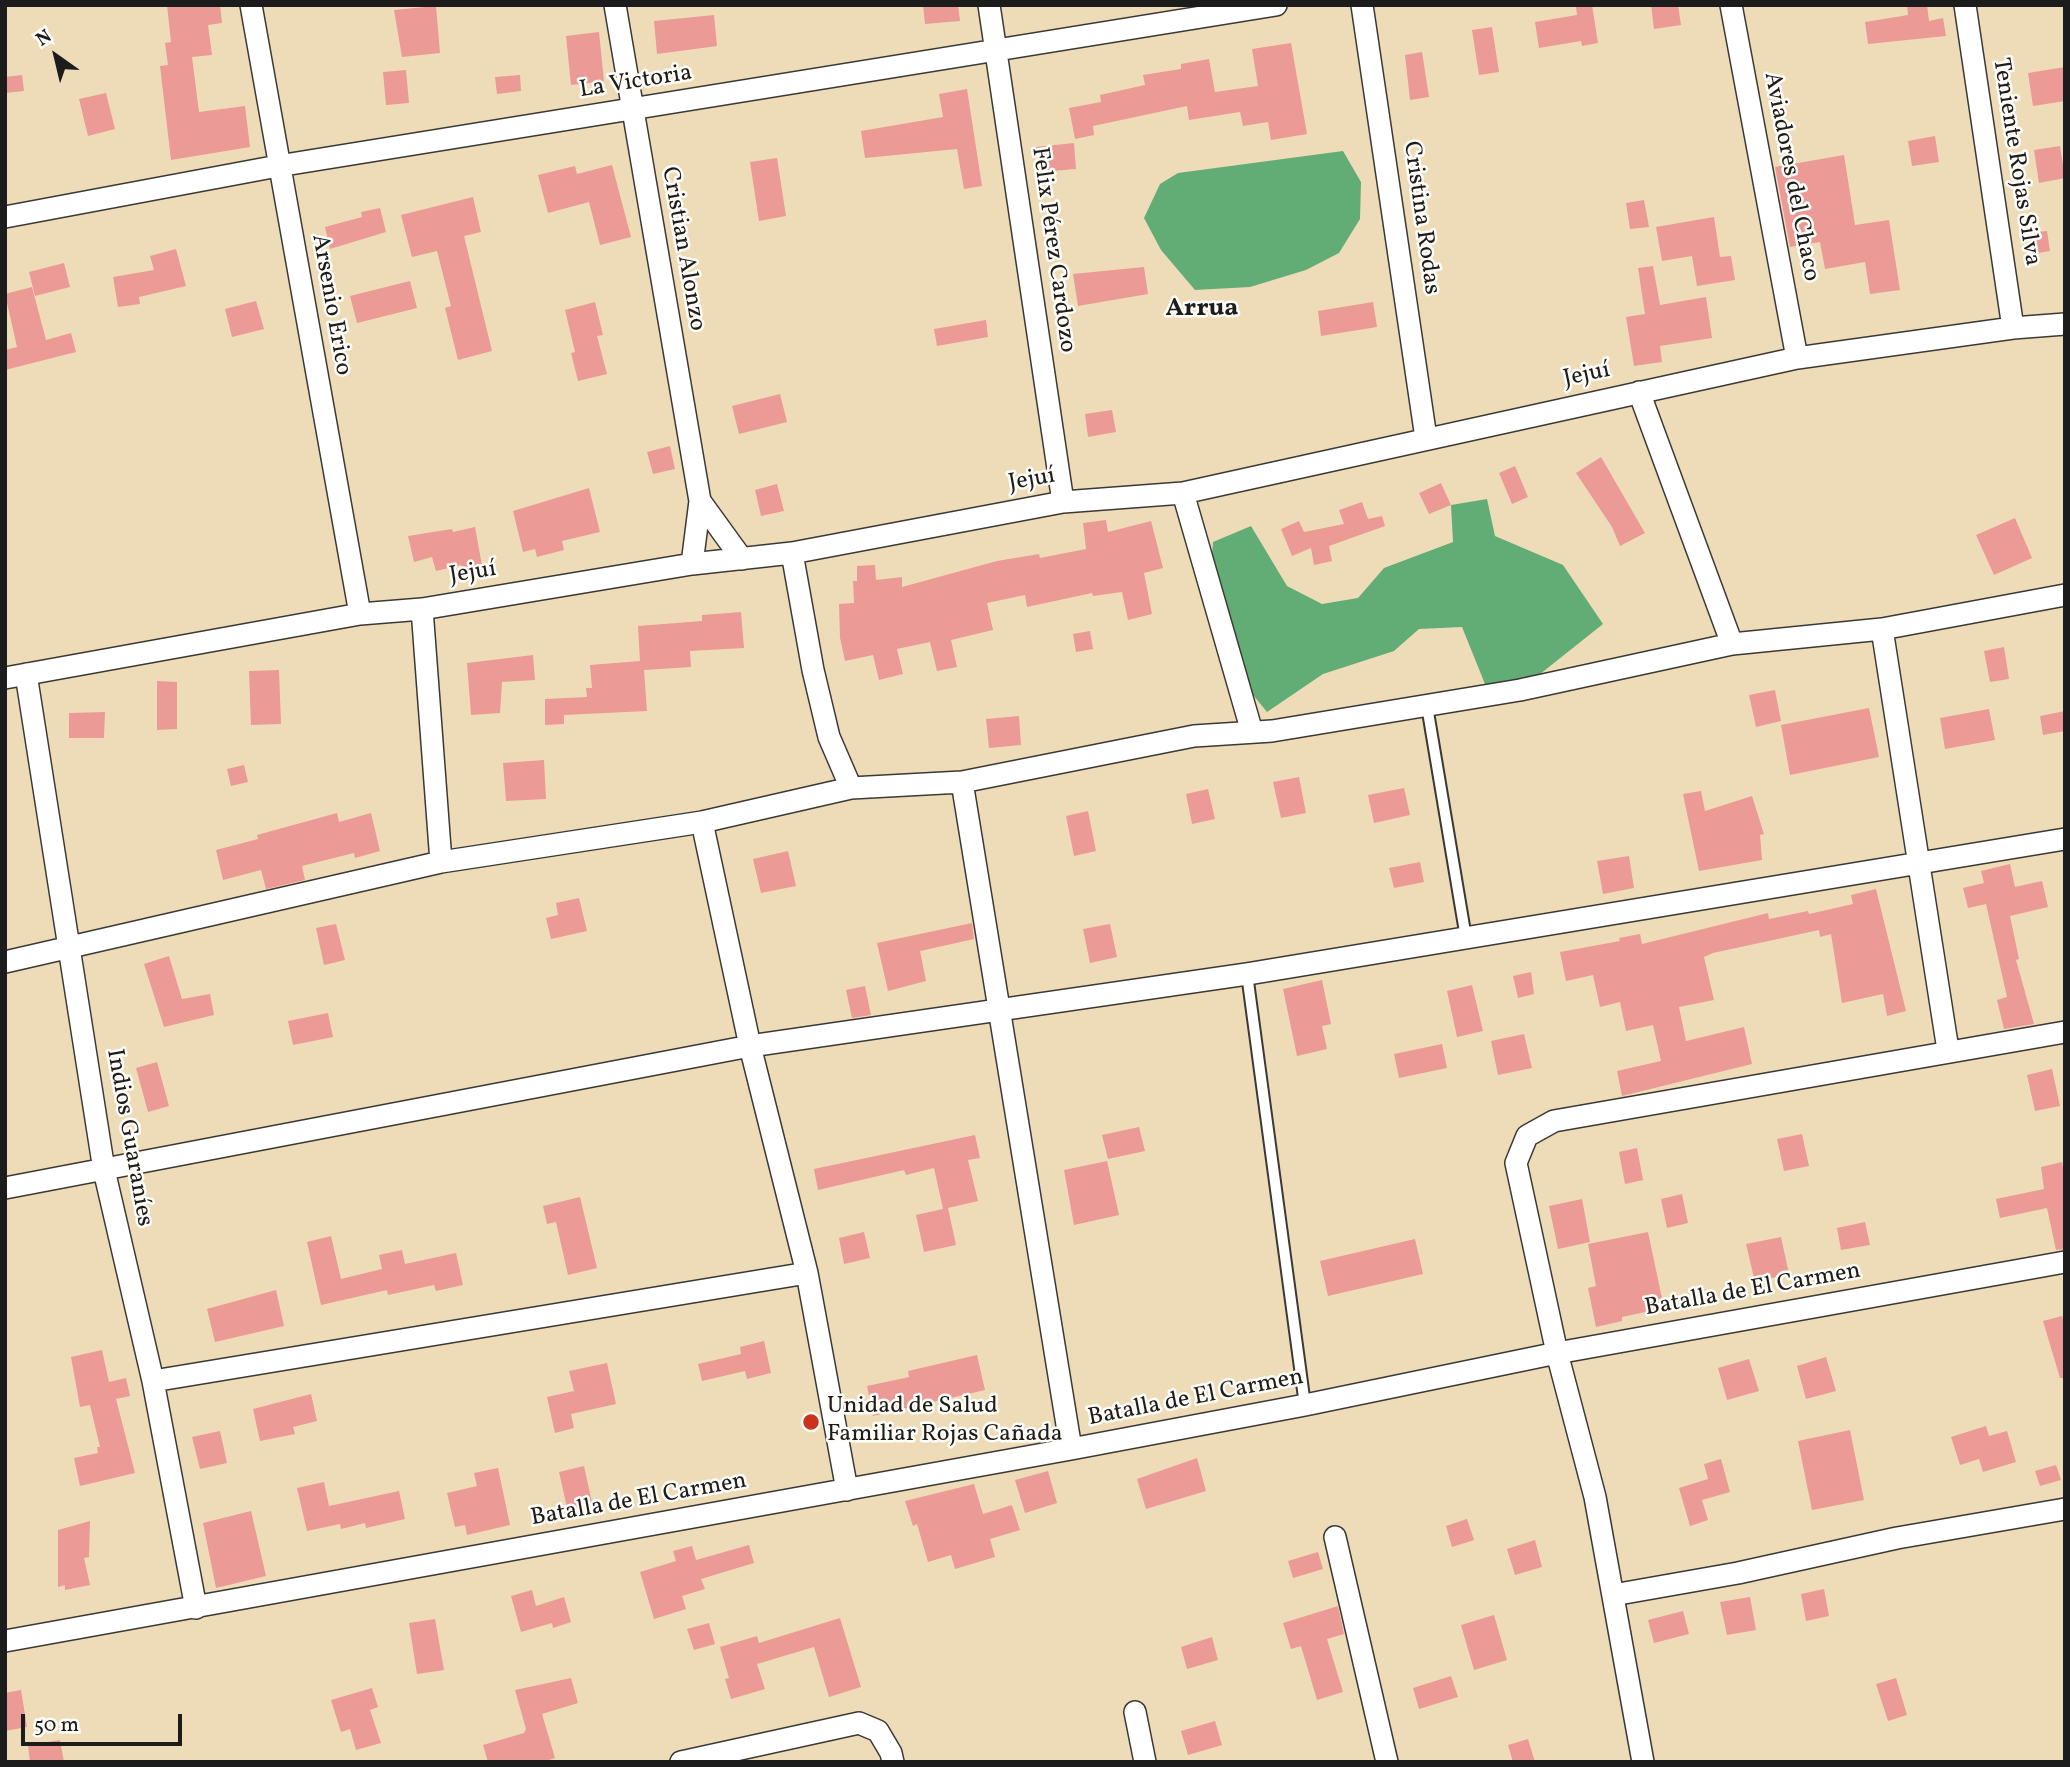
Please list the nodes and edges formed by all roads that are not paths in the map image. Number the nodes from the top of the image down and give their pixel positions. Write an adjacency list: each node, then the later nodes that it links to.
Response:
1 (251, 5): 10 (street, Arsenio Erico)
2 (615, 5): 9 (street, Cristian Alonzo)
3 (989, 5): 8 (street, Felix Pérez Cardozo)
4 (1276, 5): 8 (street, La Victoria)
5 (1362, 5): 16 (street, Cristina Rodas)
6 (1731, 5): 14 (street, Aviadores del Chaco)
7 (1965, 5): 13 (street, Teniente Rojas Silva)
8 (996, 48): 9 (street, La Victoria); 19 (street, Felix Pérez Cardozo)
9 (631, 111): 10 (street, La Victoria); 18 (street, Cristian Alonzo)
10 (278, 166): 11 (street, La Victoria); 25 (street, Arsenio Erico)
11 (5, 218)
12 (2065, 324): 13 (street, Jejuí)
13 (2013, 328): 14 (street, Jejuí)
14 (1797, 358): 15 (street, Jejuí)
15 (1639, 392): 16 (street, Jejuí); 27 (street)
16 (1426, 438): 17 (street, Jejuí)
17 (1183, 493): 19 (street, Jejuí); 31 (street)
18 (700, 501): 21 (street, Cristian Alonzo); 22 (street, Cristian Alonzo)
19 (1063, 502): 20 (street, Jejuí)
20 (792, 553): 21 (street, Jejuí); 33 (street)
21 (742, 559): 22 (street, Jejuí)
22 (692, 564): 24 (street, Jejuí)
23 (2065, 595): 26 (street)
24 (422, 609): 25 (street, Jejuí); 36 (street)
25 (360, 614): 28 (street, Jejuí)
26 (1882, 629): 27 (street); 37 (street)
27 (1732, 644): 30 (street)
28 (26, 674): 29 (street, Jejuí); 39 (street, Indios Guaraníes)
29 (5, 678)
30 (1427, 706): 31 (street); 38 (lane)
31 (1252, 732): 32 (street)
32 (962, 782): 33 (street); 42 (street)
33 (851, 788): 34 (street)
34 (702, 822): 36 (street); 44 (street)
35 (2065, 839): 37 (street)
36 (441, 862): 39 (street)
37 (1919, 863): 38 (street); 45 (street)
38 (1466, 938): 41 (street)
39 (70, 949): 40 (street); 46 (street, Indios Guaraníes)
40 (5, 962)
41 (1247, 974): 42 (street); 52 (lane)
42 (999, 1010): 44 (street); 53 (street)
43 (2065, 1032): 45 (street)
44 (750, 1046): 46 (street); 49 (street)
45 (1948, 1050): 50 (street)
46 (104, 1170): 47 (street); 51 (street, Indios Guaraníes)
47 (5, 1188)
48 (2065, 1262): 50 (street, Batalla de El Carmen)
49 (807, 1273): 51 (street); 54 (street)
50 (1557, 1353): 52 (street, Batalla de El Carmen); 57 (street)
51 (152, 1381): 58 (street, Indios Guaraníes)
52 (1305, 1405): 53 (street, Batalla de El Carmen)
53 (1071, 1449): 54 (street, Batalla de El Carmen)
54 (847, 1490): 58 (street, Batalla de El Carmen)
55 (2065, 1508): 57 (street)
56 (1335, 1537): 64 (street)
57 (1613, 1595): 65 (street)
58 (196, 1608): 59 (street, Batalla de El Carmen)
59 (5, 1641)
60 (1135, 1712): 63 (street)
61 (681, 1762): 62 (street)
62 (893, 1762)
63 (1144, 1762)
64 (1387, 1762)
65 (1643, 1762)

